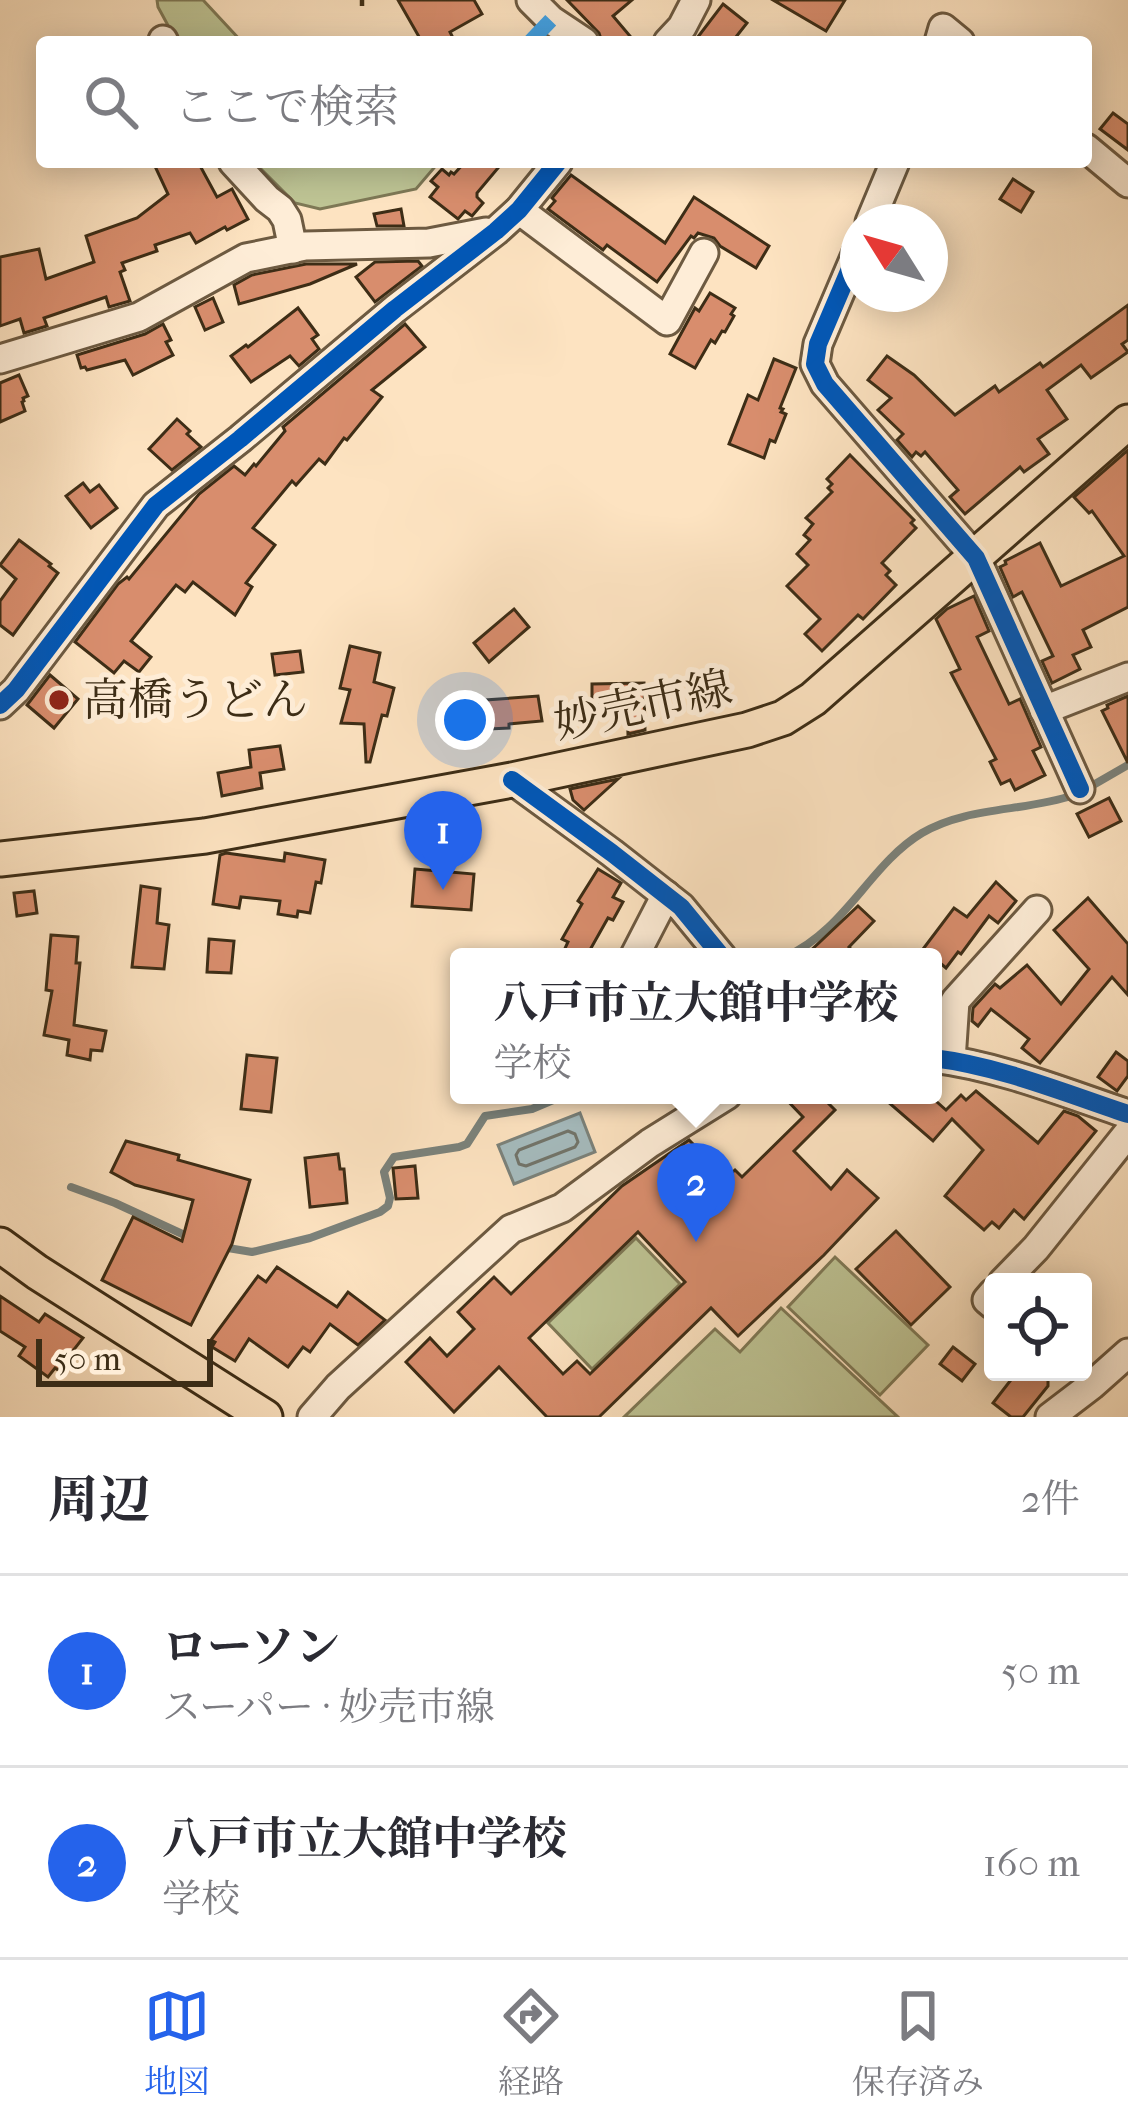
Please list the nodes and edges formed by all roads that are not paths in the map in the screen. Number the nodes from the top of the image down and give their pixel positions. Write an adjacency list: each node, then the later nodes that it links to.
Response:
1 (531, 0): 4 (street)
2 (696, 0): 5 (street)
3 (951, 0): 6 (street)
4 (575, 36)
5 (674, 36)
6 (947, 36)
7 (1092, 153): 11 (street)
8 (238, 168): 15 (street)
9 (553, 168): 13 (street)
10 (893, 168): 12 (street)
11 (1128, 183)
12 (878, 204)
13 (519, 210): 14 (street); 16 (street)
14 (496, 231): 15 (street); 22 (street)
15 (293, 249): 18 (street)
16 (704, 254)
17 (840, 292): 20 (street)
18 (0, 359)
19 (1128, 422): 20 (main road, 妙売市線)
20 (976, 558): 23 (street); 24 (main road, 妙売市線)
21 (1128, 677): 23 (street)
22 (0, 705)
23 (1044, 710): 25 (street)
24 (512, 780): 26 (main road, 妙売市線); 27 (street)
25 (1079, 789)
26 (0, 859)
27 (666, 895): 29 (street); 30 (street)
28 (1037, 910): 31 (street)
29 (639, 948)
30 (714, 948)
31 (942, 1059): 33 (street)
32 (713, 1104): 41 (street)
33 (1128, 1114)
34 (1128, 1133): 36 (street)
35 (0, 1245): 40 (main road)
36 (1011, 1273)
37 (1128, 1353): 38 (street)
38 (1092, 1372)
39 (1076, 1381): 42 (street)
40 (265, 1417)
41 (312, 1417)
42 (1050, 1417)

